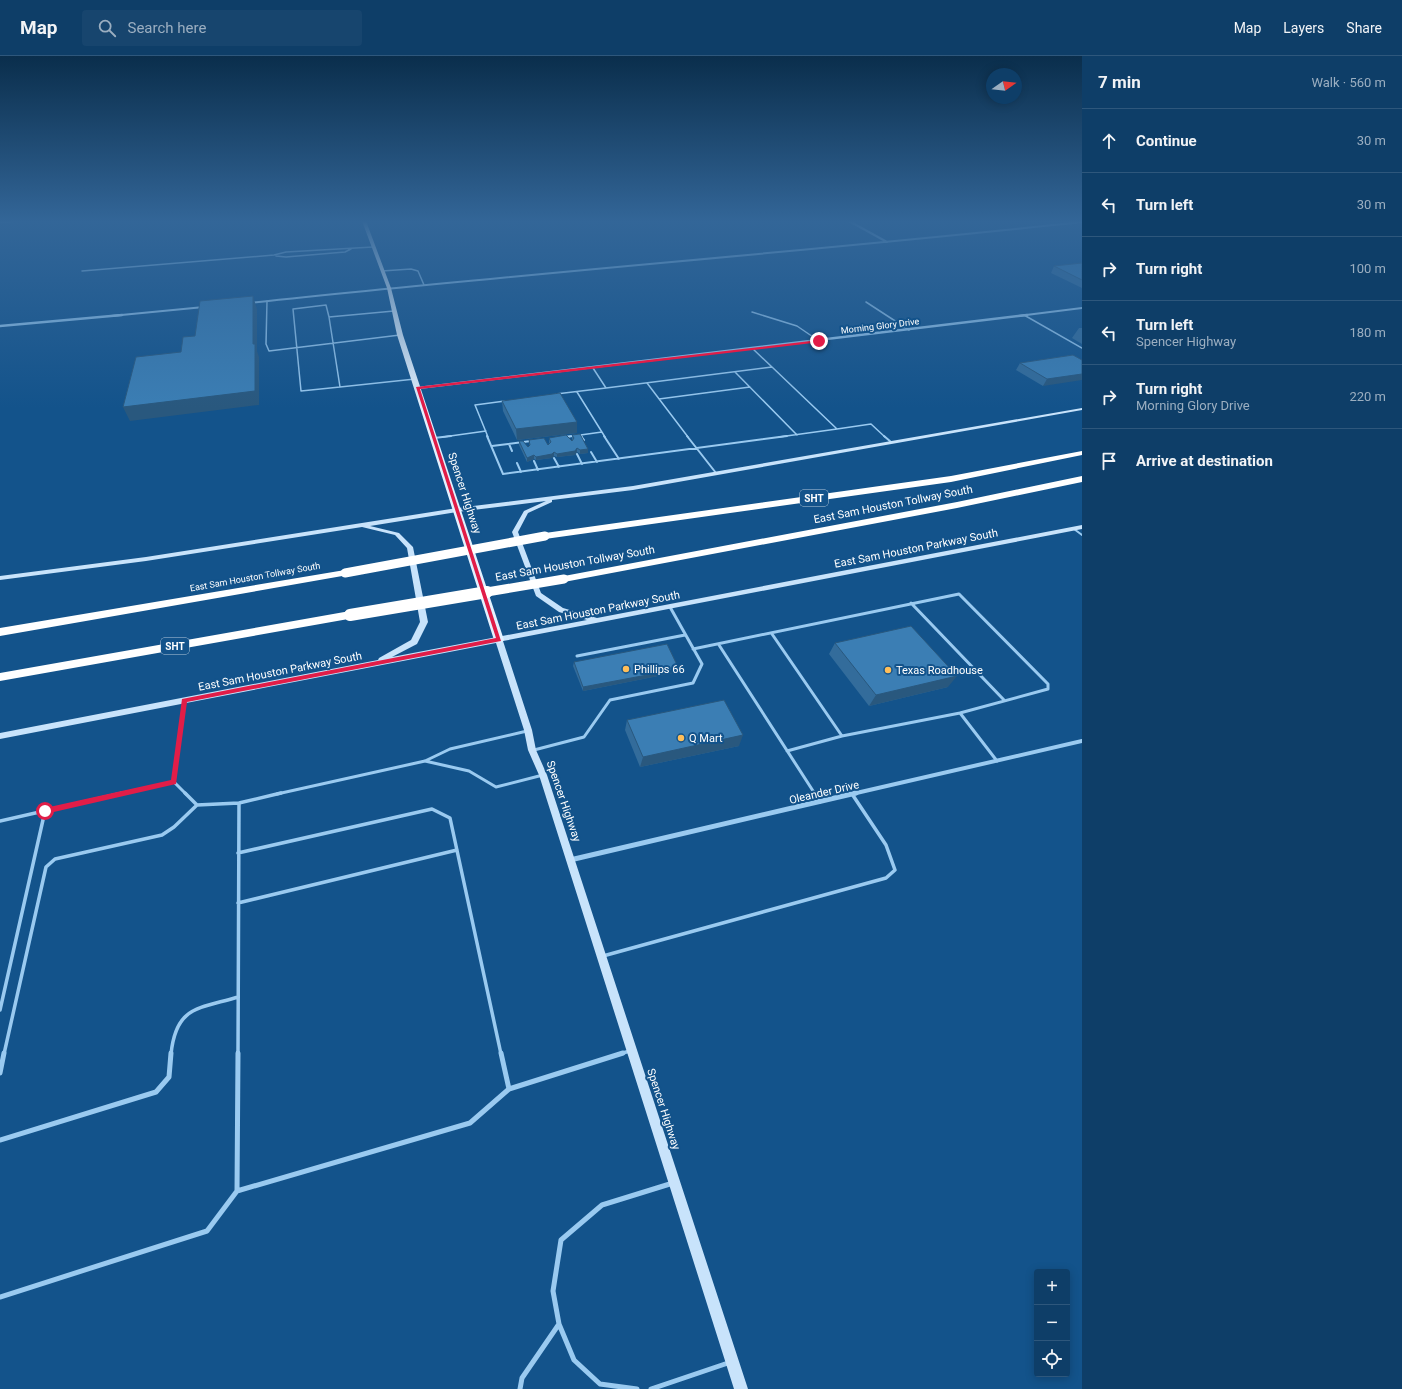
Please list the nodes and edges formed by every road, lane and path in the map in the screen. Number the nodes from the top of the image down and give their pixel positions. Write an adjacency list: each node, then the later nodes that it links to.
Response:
1 (387, 283): 4 (main road, Spencer Highway)
2 (444, 283): 3 (street)
3 (424, 285): 4 (street)
4 (389, 288): 5 (street); 10 (main road, Spencer Highway)
5 (267, 301): 7 (street); 19 (lane)
6 (866, 302): 15 (lane)
7 (244, 303)
8 (206, 307): 14 (street)
9 (1082, 308): 12 (street, Morning Glory Drive)
10 (394, 311): 13 (lane); 16 (main road, Spencer Highway)
11 (752, 312): 17 (lane)
12 (1024, 315): 15 (street, Morning Glory Drive); 20 (lane)
13 (329, 317): 18 (lane); 19 (lane)
14 (0, 326)
15 (909, 330): 17 (street, Morning Glory Drive)
16 (400, 335): 18 (lane); 25 (main road, Spencer Highway)
17 (819, 341): 21 (street, Morning Glory Drive)
18 (333, 343): 19 (lane); 27 (lane)
19 (297, 347): 27 (lane)
20 (1082, 348)
21 (753, 349): 22 (street, Morning Glory Drive); 23 (lane)
22 (593, 368): 29 (street, Morning Glory Drive); 30 (lane)
23 (772, 368): 24 (lane); 36 (lane)
24 (735, 372): 26 (lane); 28 (lane)
25 (415, 379): 27 (lane); 29 (main road, Spencer Highway)
26 (647, 383): 30 (lane); 33 (lane)
27 (340, 387)
28 (750, 387): 33 (lane); 40 (lane)
29 (418, 388): 43 (main road, Spencer Highway)
30 (606, 388): 31 (lane)
31 (577, 392): 32 (lane); 38 (lane)
32 (554, 395)
33 (659, 399): 52 (lane)
34 (507, 401): 37 (lane)
35 (1082, 409): 48 (main road)
36 (837, 429): 40 (lane); 48 (lane)
37 (486, 431): 43 (lane); 50 (lane)
38 (602, 432): 39 (lane); 58 (lane)
39 (581, 435): 41 (lane); 45 (lane)
40 (797, 435): 52 (lane)
41 (567, 436): 42 (lane); 47 (lane)
42 (560, 437)
43 (434, 438): 69 (main road, Spencer Highway)
44 (538, 440): 46 (lane)
45 (584, 440)
46 (525, 442): 49 (lane); 51 (lane)
47 (570, 442)
48 (891, 442): 66 (main road)
49 (509, 444): 50 (lane); 53 (lane)
50 (492, 446): 65 (lane)
51 (528, 448)
52 (697, 448): 58 (lane); 66 (lane)
53 (512, 451)
54 (591, 452): 60 (lane)
55 (1082, 453): 78 (highway, East Sam Houston Tollway South / SHT, bridge)
56 (577, 454): 62 (lane)
57 (554, 458): 63 (lane)
58 (619, 459): 60 (lane)
59 (534, 461): 64 (lane)
60 (597, 462): 62 (lane)
61 (517, 463): 65 (lane)
62 (582, 464): 63 (lane)
63 (559, 467): 64 (lane)
64 (538, 470): 65 (lane)
65 (521, 472)
66 (716, 473): 68 (main road)
67 (1082, 479): 86 (highway, East Sam Houston Tollway South / SHT, bridge)
68 (558, 497): 69 (main road); 77 (main road)
69 (457, 510): 70 (main road); 81 (main road, Spencer Highway)
70 (363, 525): 74 (main road); 85 (main road)
71 (1082, 527): 72 (main road, East Sam Houston Parkway South)
72 (1074, 529): 73 (lane); 76 (main road, East Sam Houston Parkway South)
73 (1082, 535)
74 (0, 578)
75 (911, 603): 79 (lane); 88 (lane); 88 (lane)
76 (670, 607): 77 (main road, East Sam Houston Parkway South); 80 (lane)
77 (597, 621): 81 (main road, East Sam Houston Parkway South)
78 (0, 632)
79 (772, 634): 82 (lane); 92 (lane)
80 (685, 635): 83 (lane); 84 (lane)
81 (499, 640): 85 (main road, East Sam Houston Parkway South); 90 (main road, Spencer Highway)
82 (719, 645): 83 (lane); 95 (lane)
83 (693, 649): 94 (lane)
84 (577, 656)
85 (376, 663): 87 (main road, East Sam Houston Parkway South)
86 (0, 677)
87 (184, 700): 91 (main road, East Sam Houston Parkway South); 99 (lane)
88 (1004, 700): 89 (lane)
89 (960, 713): 92 (lane); 97 (lane)
90 (528, 730): 94 (main road, Spencer Highway); 96 (lane)
91 (0, 736)
92 (842, 736): 95 (lane)
93 (1082, 741): 97 (street, Oleander Drive)
94 (532, 750): 98 (main road, Spencer Highway)
95 (787, 751): 101 (lane)
96 (425, 761): 98 (lane); 102 (lane)
97 (997, 761): 100 (street, Oleander Drive)
98 (543, 775): 108 (main road, Spencer Highway)
99 (174, 782): 103 (lane); 104 (lane)
100 (852, 794): 101 (street, Oleander Drive); 110 (lane)
101 (820, 802): 108 (street, Oleander Drive)
102 (238, 803): 103 (lane); 107 (lane)
103 (197, 805): 114 (lane)
104 (45, 811): 105 (lane); 112 (lane)
105 (0, 821)
106 (457, 850): 107 (lane); 109 (lane); 115 (lane)
107 (238, 853): 109 (lane)
108 (570, 860): 110 (main road, Spencer Highway)
109 (238, 903): 111 (lane)
110 (601, 956): 113 (main road, Spencer Highway)
111 (238, 997): 116 (lane); 118 (lane)
112 (0, 1010)
113 (632, 1050): 115 (lane); 117 (main road, Spencer Highway)
114 (0, 1073)
115 (509, 1089): 118 (lane)
116 (0, 1140)
117 (674, 1182): 120 (lane); 121 (main road, Spencer Highway)
118 (237, 1191): 119 (lane)
119 (0, 1297)
120 (559, 1324): 122 (lane); 123 (lane)
121 (732, 1362): 124 (lane); 125 (main road, Spencer Highway)
122 (520, 1389)
123 (637, 1389)
124 (650, 1389)
125 (741, 1389)

